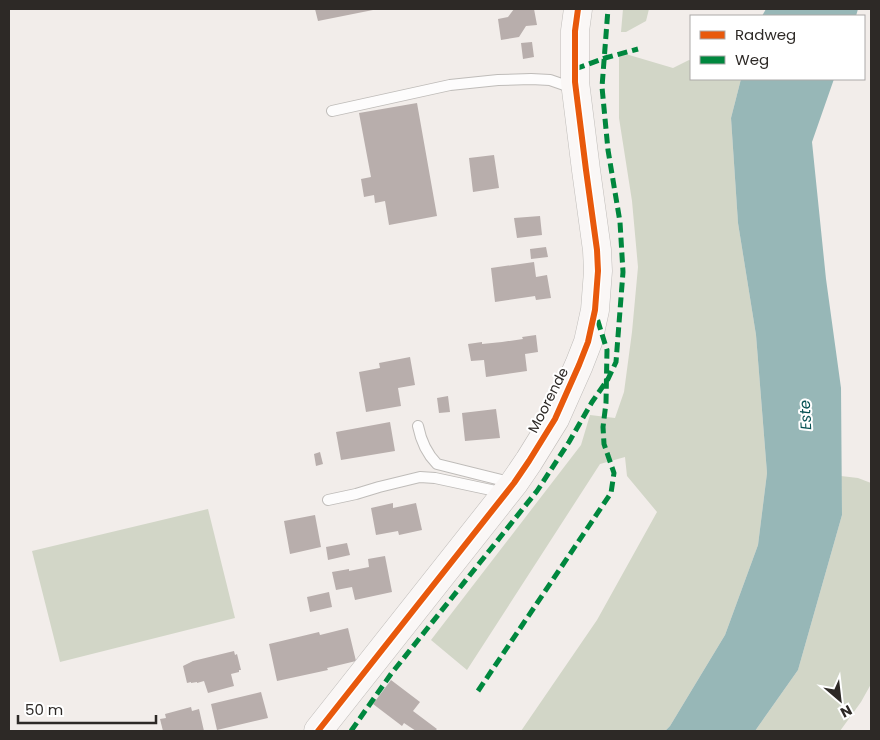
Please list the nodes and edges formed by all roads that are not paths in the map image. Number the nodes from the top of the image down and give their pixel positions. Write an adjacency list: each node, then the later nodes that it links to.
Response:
1 (578, 9): 2 (street, Moorende)
2 (576, 89): 3 (lane); 5 (street, Moorende)
3 (332, 111)
4 (418, 426): 5 (lane)
5 (509, 488): 6 (lane); 7 (street, Moorende)
6 (328, 500)
7 (318, 731)

